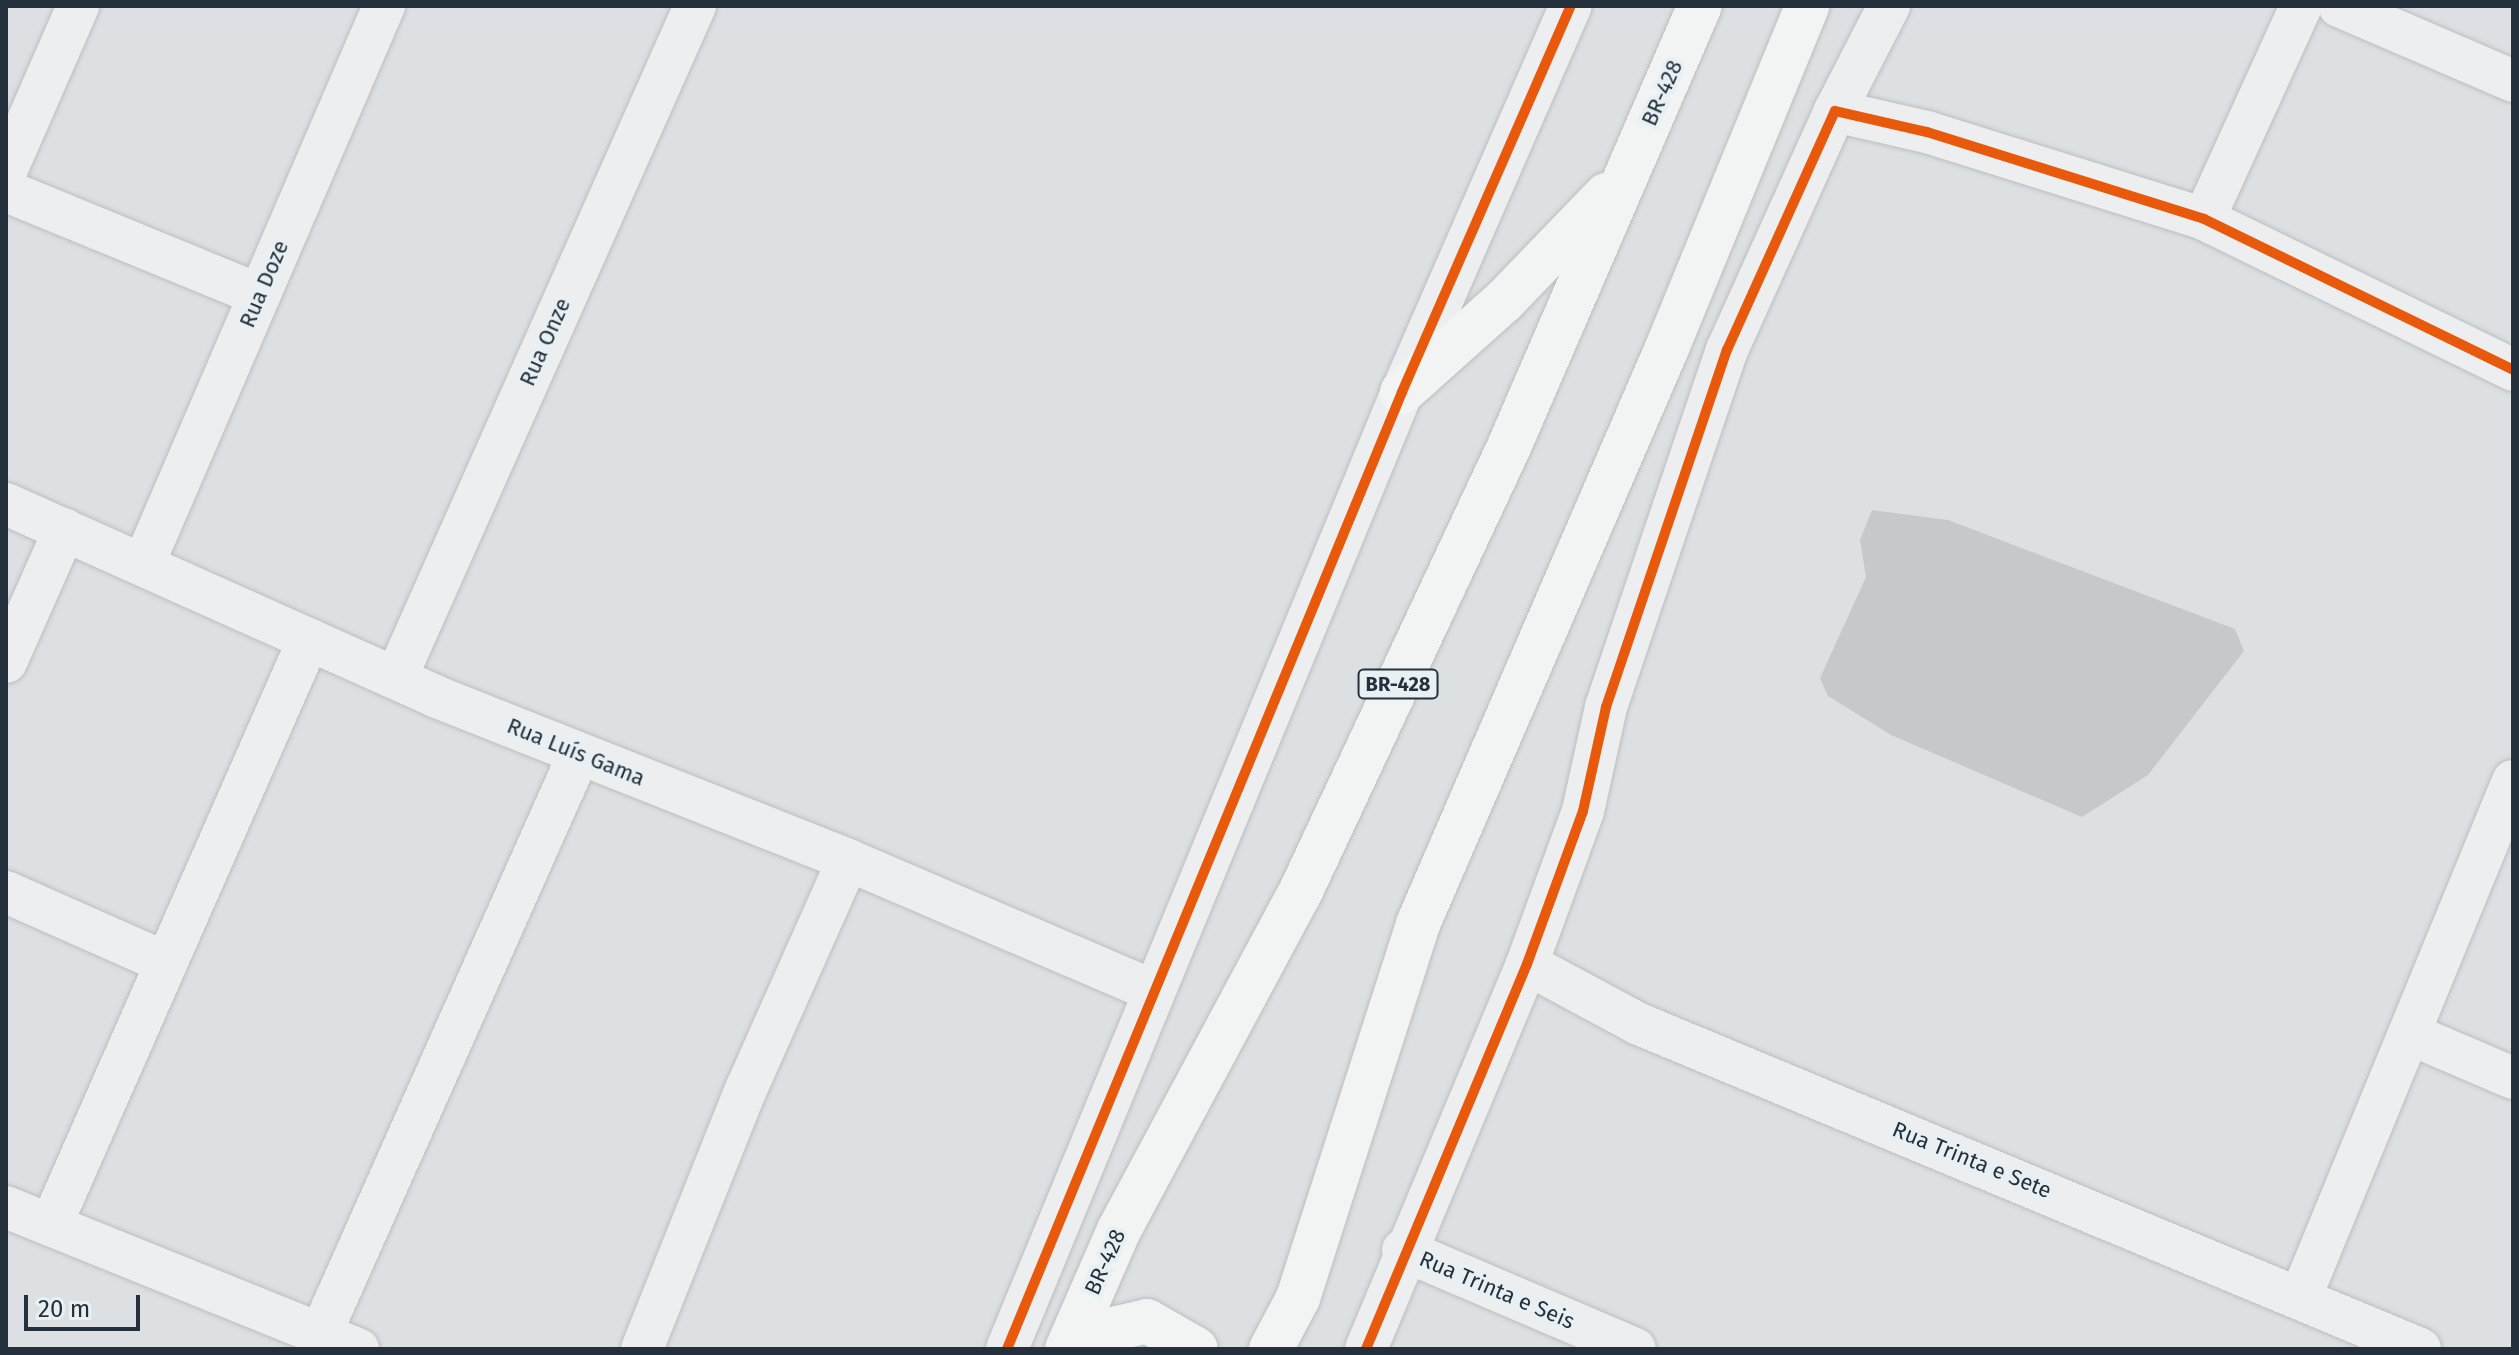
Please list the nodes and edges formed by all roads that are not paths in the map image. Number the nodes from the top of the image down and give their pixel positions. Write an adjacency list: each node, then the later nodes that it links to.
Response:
1 (78, 6): 12 (street)
2 (384, 6): 16 (street, Rua Doze)
3 (695, 6): 24 (street, Rua Onze)
4 (1571, 6): 18 (street)
5 (1700, 6): 13 (highway, BR-428 / BR-428)
6 (1807, 6): 44 (highway)
7 (1889, 6): 11 (street)
8 (2301, 6): 15 (street)
9 (2339, 6): 10 (street)
10 (2513, 81)
11 (1835, 111): 15 (street); 30 (street)
12 (6, 171)
13 (1627, 173): 18 (highway); 41 (highway, BR-428 / BR-428)
14 (6, 191): 16 (street)
15 (2204, 219): 17 (street)
16 (259, 295): 21 (street, Rua Doze)
17 (2513, 370)
18 (1402, 392): 31 (street)
19 (6, 504): 20 (street, Rua Luís Gama)
20 (65, 529): 21 (street, Rua Luís Gama); 23 (street)
21 (144, 563): 22 (street, Rua Luís Gama)
22 (309, 639): 24 (street, Rua Luís Gama); 29 (street)
23 (6, 662)
24 (396, 678): 25 (street, Rua Luís Gama)
25 (579, 754): 27 (street, Rua Luís Gama); 38 (street)
26 (2513, 781): 32 (street)
27 (848, 860): 31 (street, Rua Luís Gama); 39 (street)
28 (6, 892): 29 (street)
29 (166, 963): 35 (street)
30 (1527, 964): 36 (street); 37 (street, Rua Trinta e Sete)
31 (1151, 990): 40 (street)
32 (2410, 1034): 33 (street); 37 (street)
33 (2513, 1078)
34 (6, 1207): 35 (street)
35 (51, 1225): 38 (street)
36 (1403, 1250): 45 (street); 46 (street, Rua Trinta e Seis)
37 (2301, 1296): 47 (street, Rua Trinta e Sete)
38 (339, 1341)
39 (642, 1349)
40 (1007, 1349)
41 (1067, 1349)
42 (1084, 1349): 43 (highway)
43 (1196, 1349)
44 (1271, 1349)
45 (1366, 1349)
46 (1635, 1349)
47 (2420, 1349)

